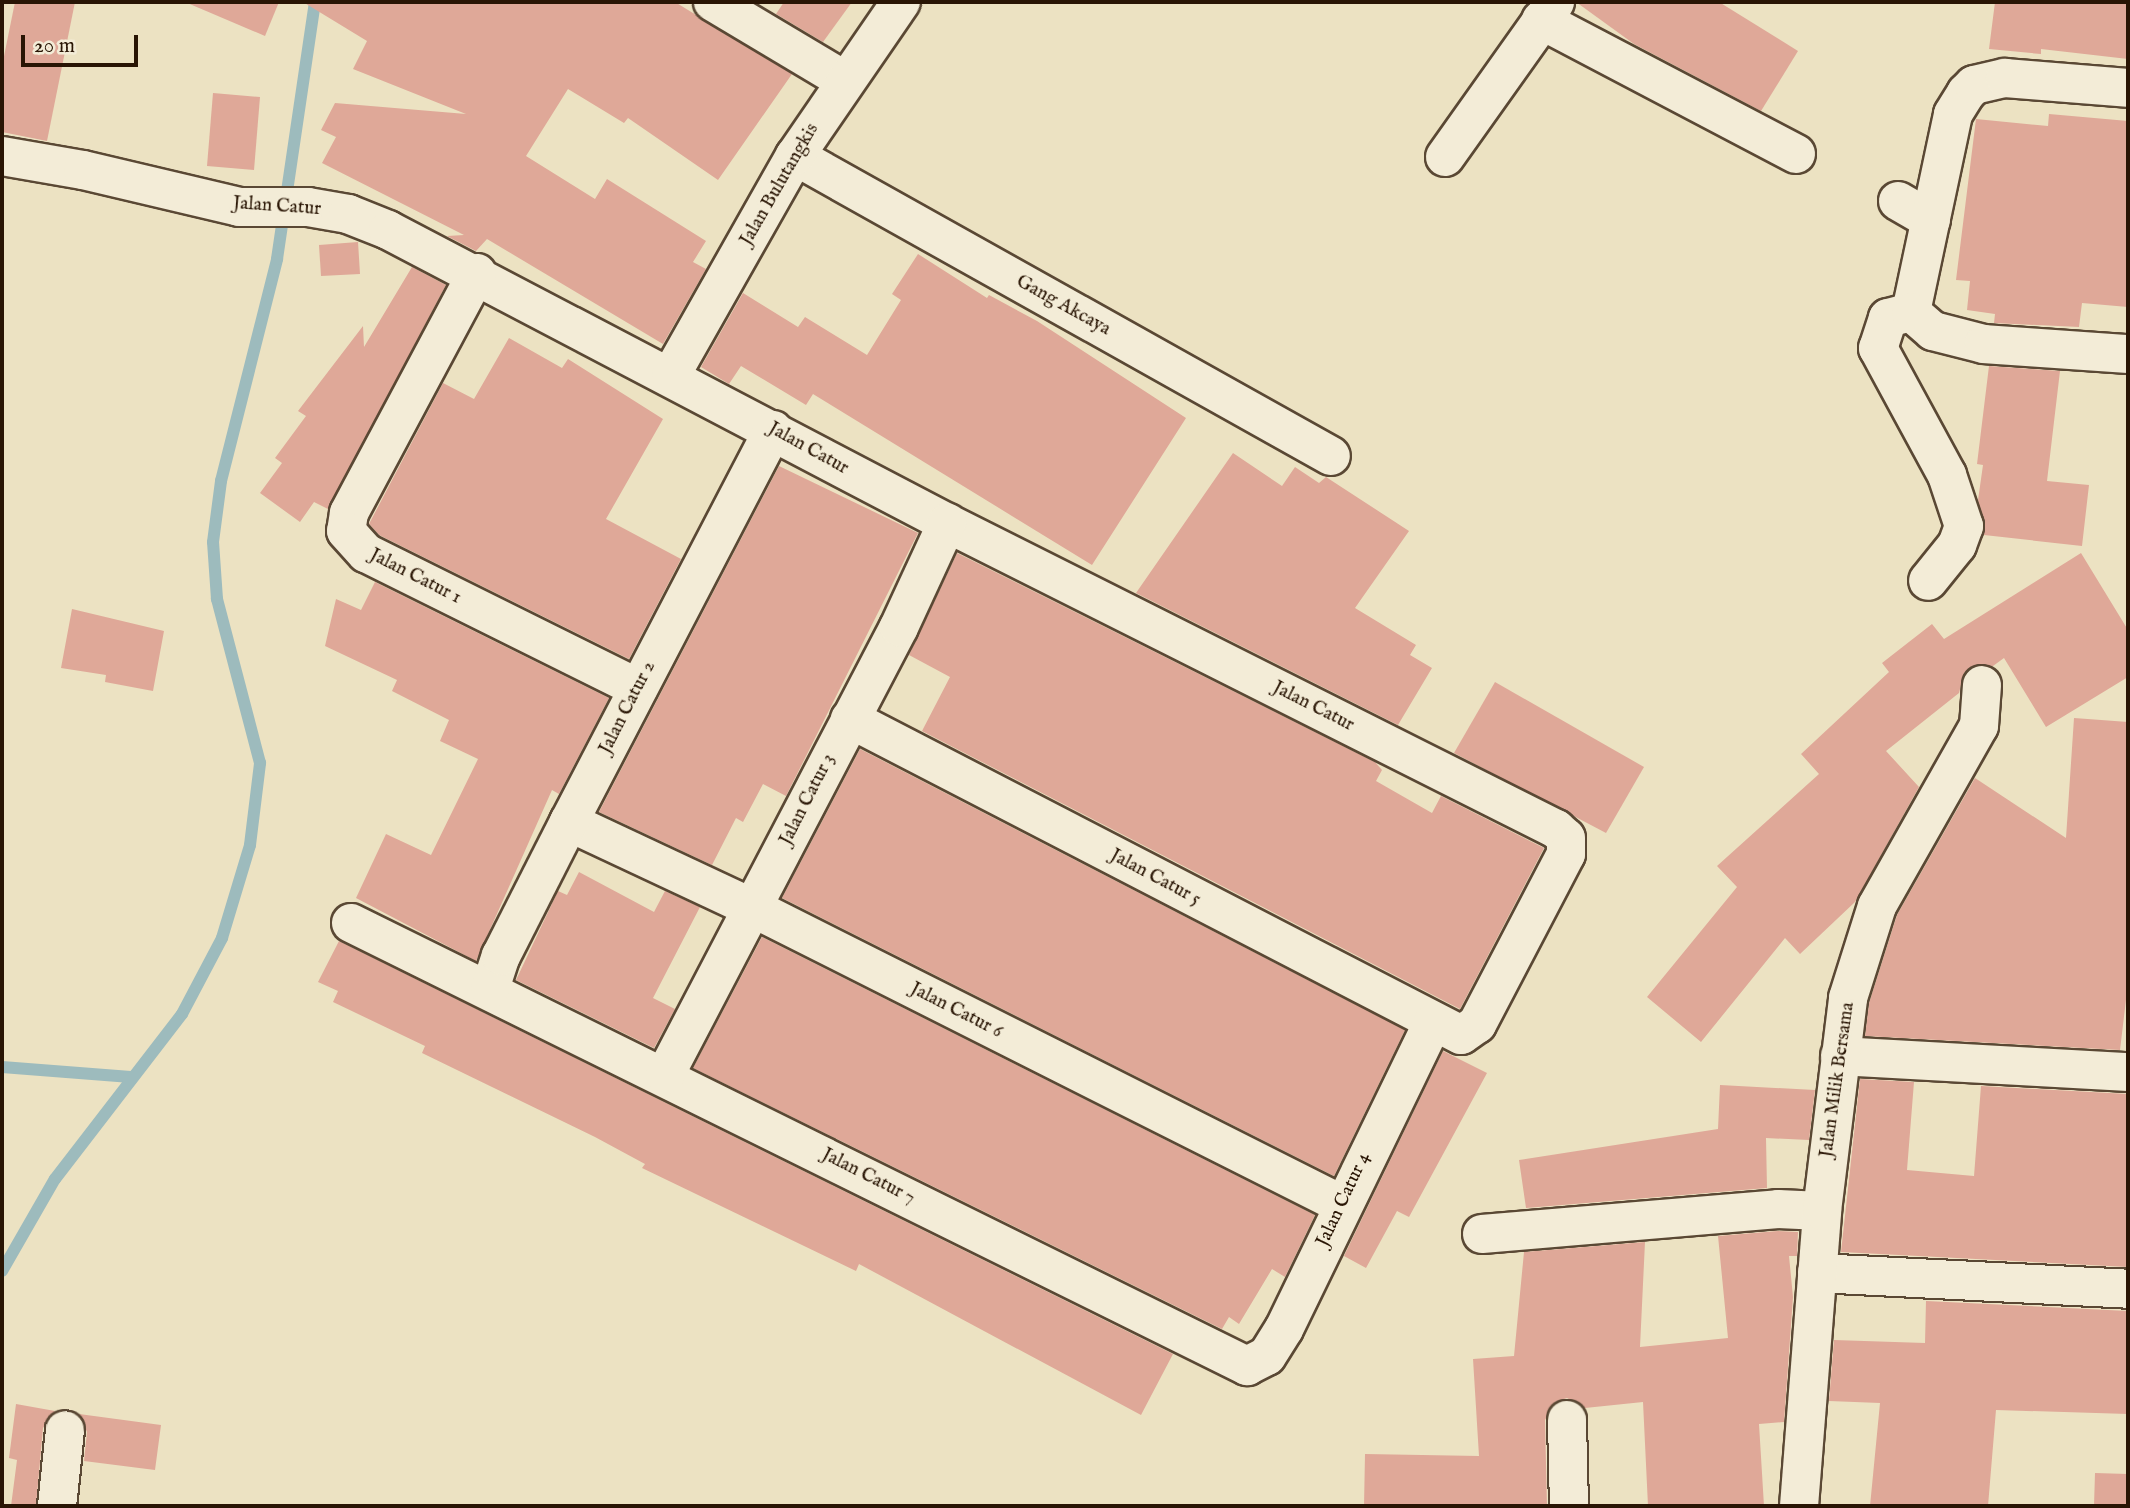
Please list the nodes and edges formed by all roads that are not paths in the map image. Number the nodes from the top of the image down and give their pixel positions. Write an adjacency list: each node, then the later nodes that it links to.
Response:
1 (713, 2): 4 (street)
2 (901, 2): 4 (street, Jalan Bulutangkis)
3 (1548, 11): 6 (street); 9 (street)
4 (844, 80): 8 (street, Jalan Bulutangkis)
5 (2128, 88): 11 (street)
6 (1796, 154)
7 (2, 156): 12 (street, Jalan Catur)
8 (795, 156): 15 (street, Jalan Bulutangkis); 17 (street, Gang Akcaya)
9 (1445, 157)
10 (1898, 201): 11 (street)
11 (1931, 220): 13 (street)
12 (477, 273): 15 (street, Jalan Catur); 21 (street, Jalan Catur 1)
13 (1911, 312): 14 (street); 19 (street)
14 (2128, 354)
15 (671, 375): 16 (street, Jalan Catur)
16 (773, 430): 18 (street, Jalan Catur); 21 (street, Jalan Catur 2)
17 (1331, 456)
18 (947, 523): 22 (street, Jalan Catur 3); 24 (street, Jalan Catur)
19 (1928, 581)
20 (1982, 685): 29 (street, Jalan Milik Bersama)
21 (638, 688): 23 (street, Jalan Catur 2)
22 (850, 719): 25 (street, Jalan Catur 3); 28 (street, Jalan Catur 5)
23 (569, 822): 25 (street, Jalan Catur 6); 27 (street, Jalan Catur 2)
24 (1566, 854): 28 (street, Jalan Catur 4)
25 (753, 908): 31 (street, Jalan Catur 3); 32 (street, Jalan Catur 6)
26 (351, 923): 27 (street, Jalan Catur 7)
27 (490, 989): 31 (street, Jalan Catur 7)
28 (1446, 1029): 32 (street, Jalan Catur 4)
29 (1840, 1056): 30 (street); 33 (street, Jalan Milik Bersama)
30 (2128, 1071)
31 (665, 1075): 37 (street, Jalan Catur 7)
32 (1341, 1204): 37 (street, Jalan Catur 4)
33 (1822, 1211): 34 (street); 35 (street, Jalan Milik Bersama)
34 (1482, 1234)
35 (1817, 1273): 36 (street); 42 (street, Jalan Milik Bersama)
36 (2128, 1289)
37 (1247, 1366)
38 (1567, 1420): 41 (street)
39 (65, 1430): 40 (street)
40 (57, 1506)
41 (1569, 1506)
42 (1798, 1506)

